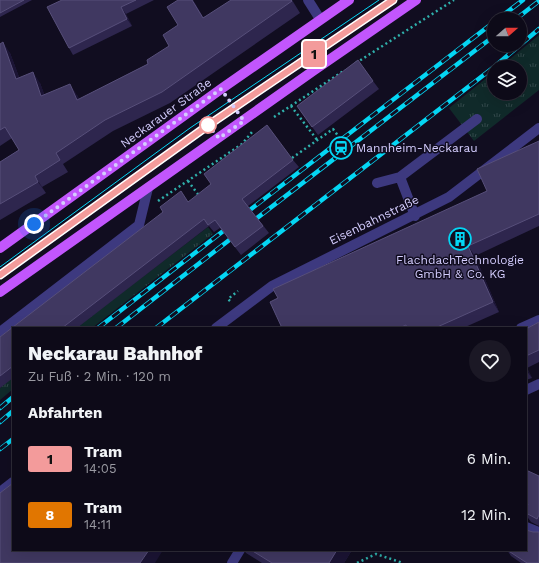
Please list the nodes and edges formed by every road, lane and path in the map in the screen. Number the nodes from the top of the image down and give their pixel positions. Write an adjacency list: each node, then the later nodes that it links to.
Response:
1 (308, 0): 5 (street)
2 (349, 0): 5 (main road, Neckarauer Straße)
3 (416, 0): 11 (main road)
4 (454, 0): 6 (path)
5 (320, 19): 8 (main road, Neckarauer Straße)
6 (354, 65)
7 (348, 68): 9 (path)
8 (221, 89): 11 (path); 26 (main road, Neckarauer Straße)
9 (291, 106): 12 (path); 17 (path)
10 (477, 119): 19 (street)
11 (244, 121): 15 (path); 22 (main road)
12 (268, 121)
13 (539, 128): 25 (street, Eisenbahnstraße)
14 (256, 129): 15 (path)
15 (252, 132): 20 (path)
16 (339, 137): 17 (path)
17 (318, 140): 18 (path)
18 (292, 158)
19 (400, 177): 21 (street); 25 (street)
20 (188, 181): 23 (path); 24 (path)
21 (377, 183)
22 (148, 188): 28 (main road); 33 (street)
23 (200, 197)
24 (158, 201)
25 (415, 216): 31 (street, Eisenbahnstraße)
26 (0, 248)
27 (238, 291): 29 (path)
28 (0, 292)
29 (230, 297)
30 (539, 320): 32 (street)
31 (220, 327)
32 (523, 327)
33 (0, 332)
34 (539, 384): 35 (street)
35 (527, 390)
36 (12, 483): 37 (street)
37 (0, 492)
38 (527, 527): 39 (street)
39 (539, 532)
40 (239, 551): 41 (street)
41 (232, 563)
42 (357, 563): 43 (path)
43 (403, 563)

